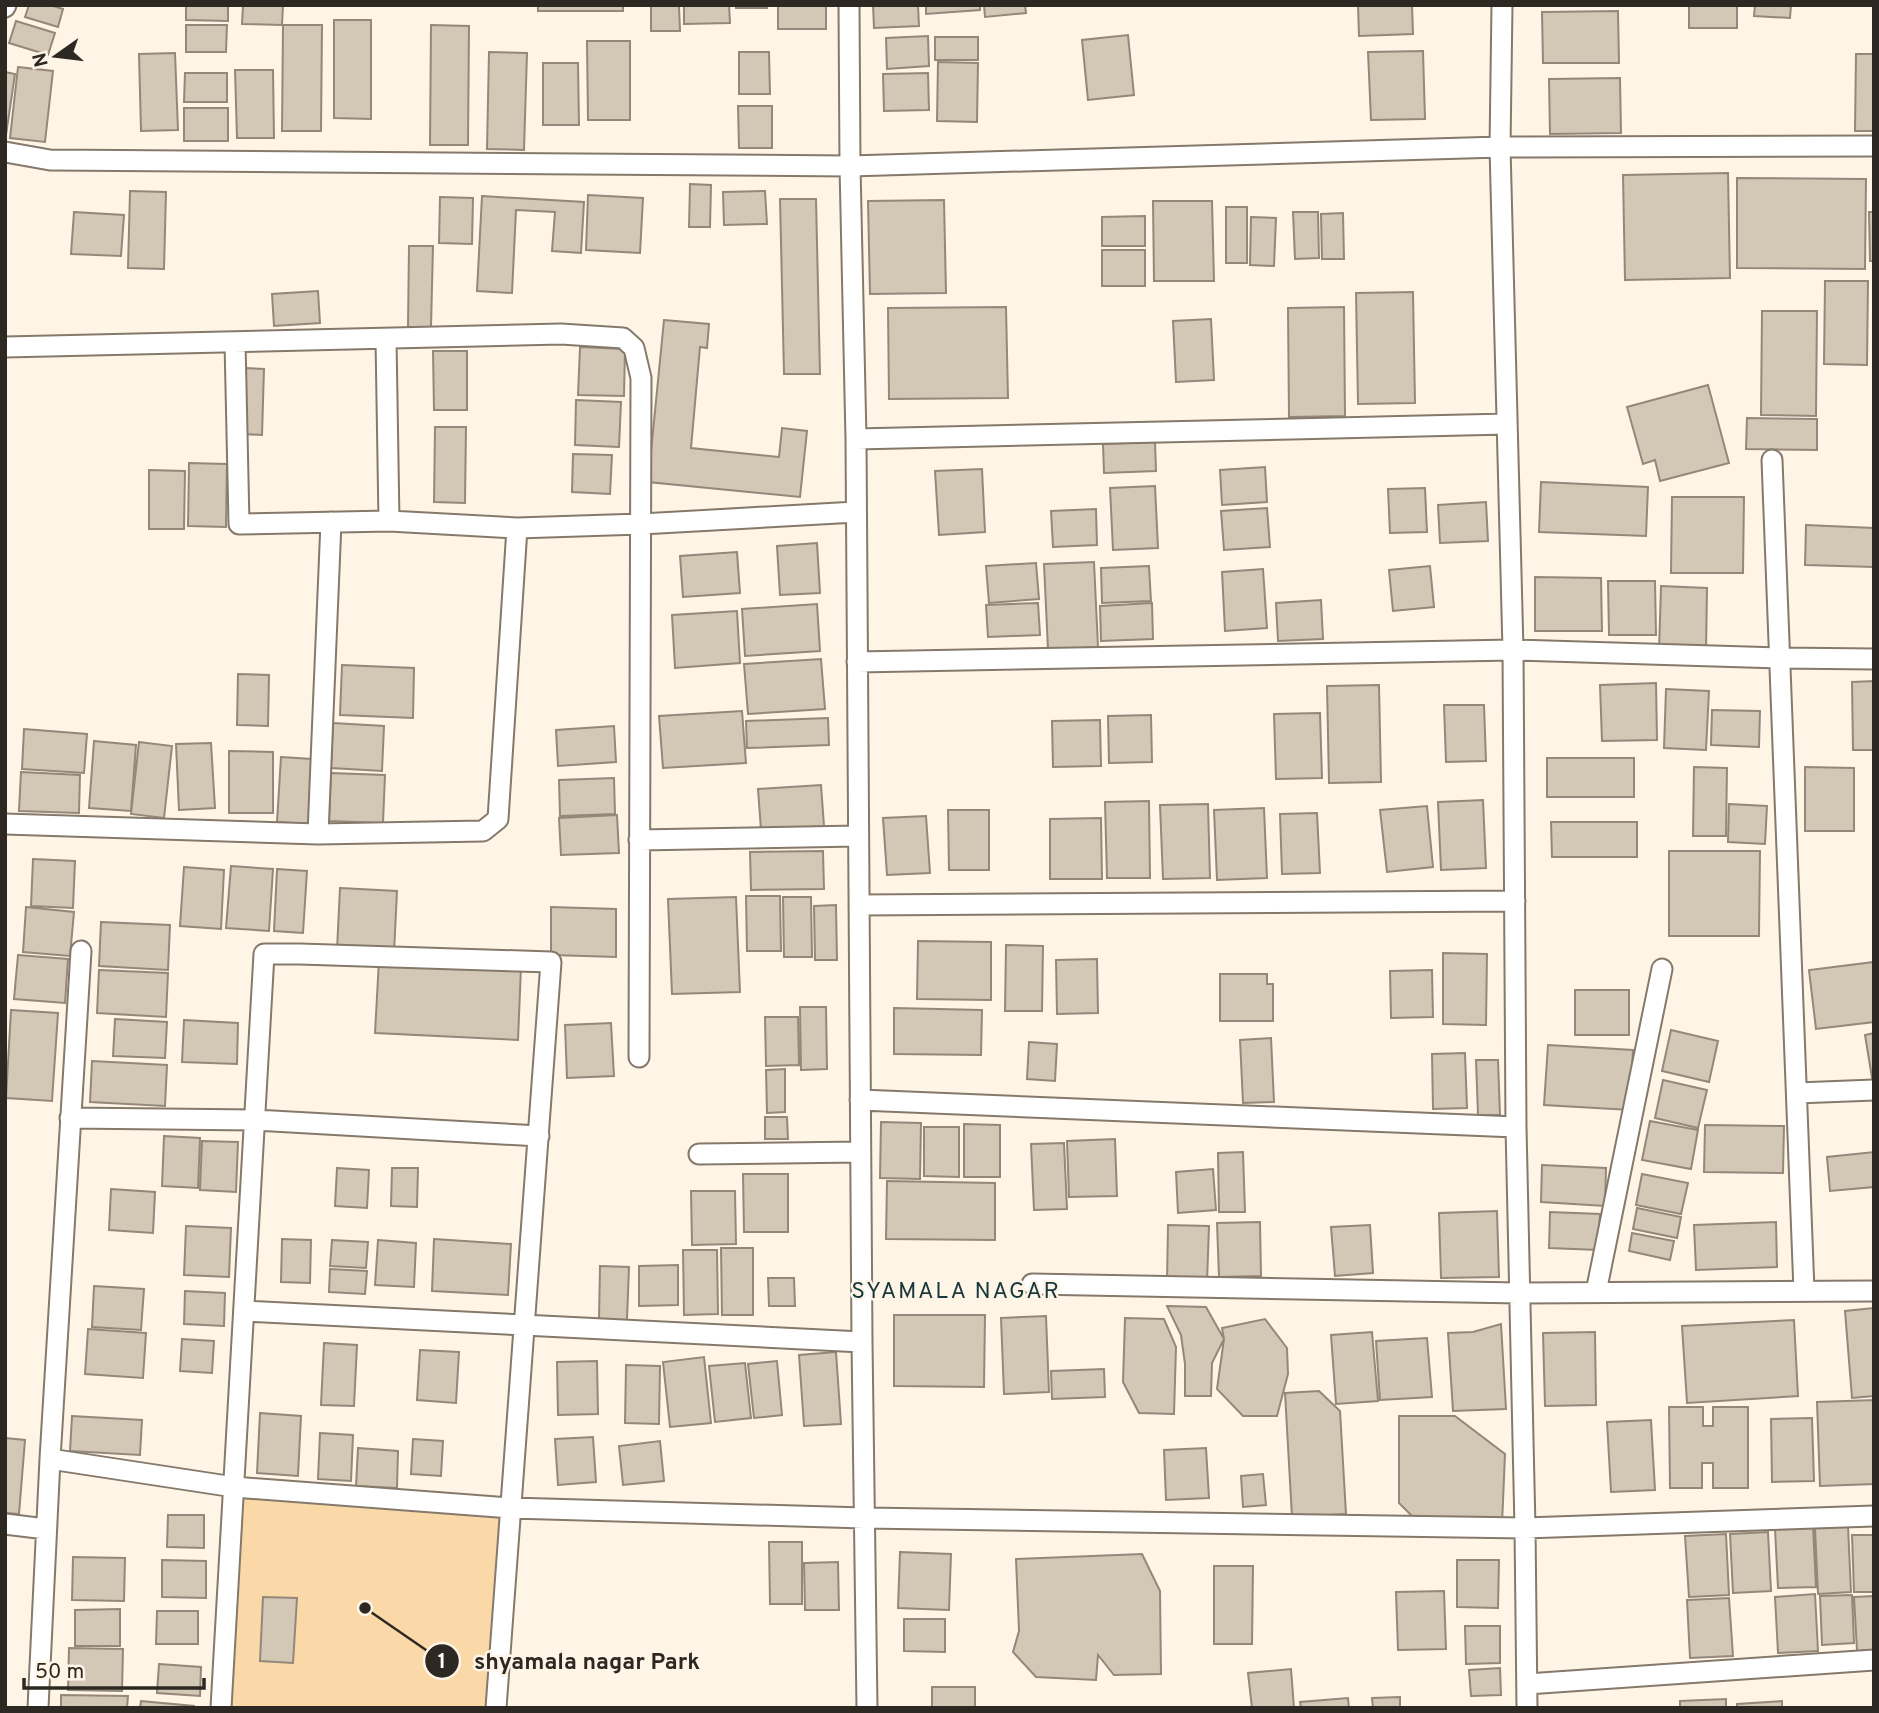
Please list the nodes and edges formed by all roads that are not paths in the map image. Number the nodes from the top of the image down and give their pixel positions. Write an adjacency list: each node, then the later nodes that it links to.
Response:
1 (849, 5): 6 (street)
2 (1502, 5): 4 (street)
3 (1874, 146): 4 (street)
4 (1500, 147): 6 (street); 10 (street)
5 (5, 152): 6 (street)
6 (850, 166): 11 (street)
7 (386, 339): 8 (street); 14 (street); 16 (street)
8 (235, 342): 9 (street); 15 (street)
9 (5, 347)
10 (1507, 424): 11 (street); 18 (street)
11 (856, 439): 13 (street)
12 (1772, 460): 19 (street)
13 (856, 512): 16 (street); 21 (street)
14 (389, 521): 15 (street); 17 (street)
15 (331, 522): 23 (street)
16 (641, 524): 17 (street); 25 (street)
17 (517, 528): 23 (street)
18 (1513, 650): 19 (street); 21 (street); 26 (street)
19 (1780, 658): 20 (street); 32 (street)
20 (1874, 659)
21 (856, 662): 24 (street)
22 (5, 824): 23 (street)
23 (318, 834)
24 (858, 836): 25 (street); 27 (street)
25 (639, 840): 30 (street)
26 (1516, 901): 27 (street); 36 (street)
27 (859, 905): 33 (street)
28 (80, 951): 34 (street)
29 (1662, 970): 43 (street)
30 (639, 1057)
31 (1874, 1090): 32 (street)
32 (1797, 1093): 41 (street)
33 (860, 1100): 36 (street); 38 (street)
34 (70, 1118): 35 (street); 48 (street)
35 (255, 1120): 37 (street); 37 (street); 45 (street)
36 (1516, 1127): 44 (street)
37 (539, 1136): 46 (street)
38 (860, 1152): 39 (street); 47 (street)
39 (699, 1154)
40 (1032, 1284): 44 (street)
41 (1804, 1291): 42 (street); 43 (street)
42 (1874, 1291)
43 (1596, 1292): 44 (street)
44 (1519, 1293): 54 (street)
45 (244, 1311): 46 (street); 49 (street)
46 (525, 1325): 47 (street); 50 (street)
47 (862, 1342): 52 (street)
48 (50, 1459): 49 (street); 55 (street)
49 (234, 1487): 50 (street); 59 (street)
50 (511, 1508): 52 (street); 60 (street)
51 (1874, 1516): 54 (street)
52 (864, 1518): 54 (street); 61 (street)
53 (5, 1524): 55 (street)
54 (1525, 1528): 57 (street)
55 (46, 1529): 58 (street)
56 (1874, 1660): 57 (street)
57 (1527, 1684): 62 (street)
58 (38, 1708)
59 (221, 1708)
60 (496, 1708)
61 (867, 1708)
62 (1527, 1708)

